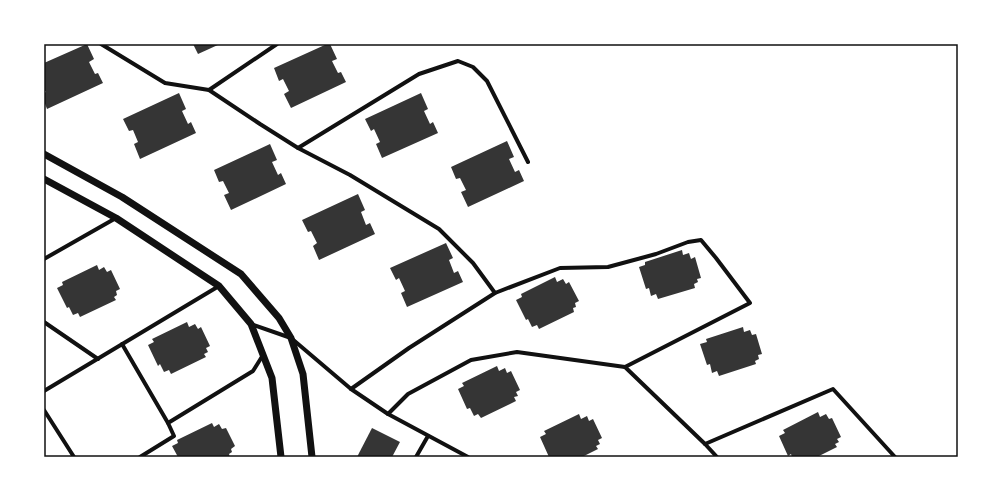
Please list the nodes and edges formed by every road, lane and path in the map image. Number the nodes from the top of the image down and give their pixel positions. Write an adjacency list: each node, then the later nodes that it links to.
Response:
1 (101, 44): 3 (street)
2 (277, 44): 3 (street)
3 (209, 90): 4 (street)
4 (298, 148): 6 (street); 11 (street)
5 (44, 154): 14 (street)
6 (528, 162)
7 (44, 179): 8 (street)
8 (116, 218): 9 (street); 10 (street)
9 (44, 259)
10 (219, 286): 13 (street); 15 (street)
11 (495, 293): 18 (street); 19 (street)
12 (44, 322): 17 (street)
13 (251, 324): 14 (street); 16 (street)
14 (291, 338): 19 (street); 29 (street)
15 (122, 344): 17 (street); 23 (street)
16 (264, 355): 23 (street); 28 (street)
17 (98, 359): 20 (street)
18 (625, 366): 22 (street); 25 (street)
19 (351, 389): 22 (street)
20 (44, 391)
21 (44, 410): 27 (street)
22 (388, 414): 24 (street)
23 (168, 423): 26 (street)
24 (428, 436): 30 (street); 31 (street)
25 (705, 444): 32 (street); 33 (street)
26 (143, 456)
27 (74, 457)
28 (281, 457)
29 (312, 457)
30 (416, 457)
31 (468, 457)
32 (717, 457)
33 (895, 457)

